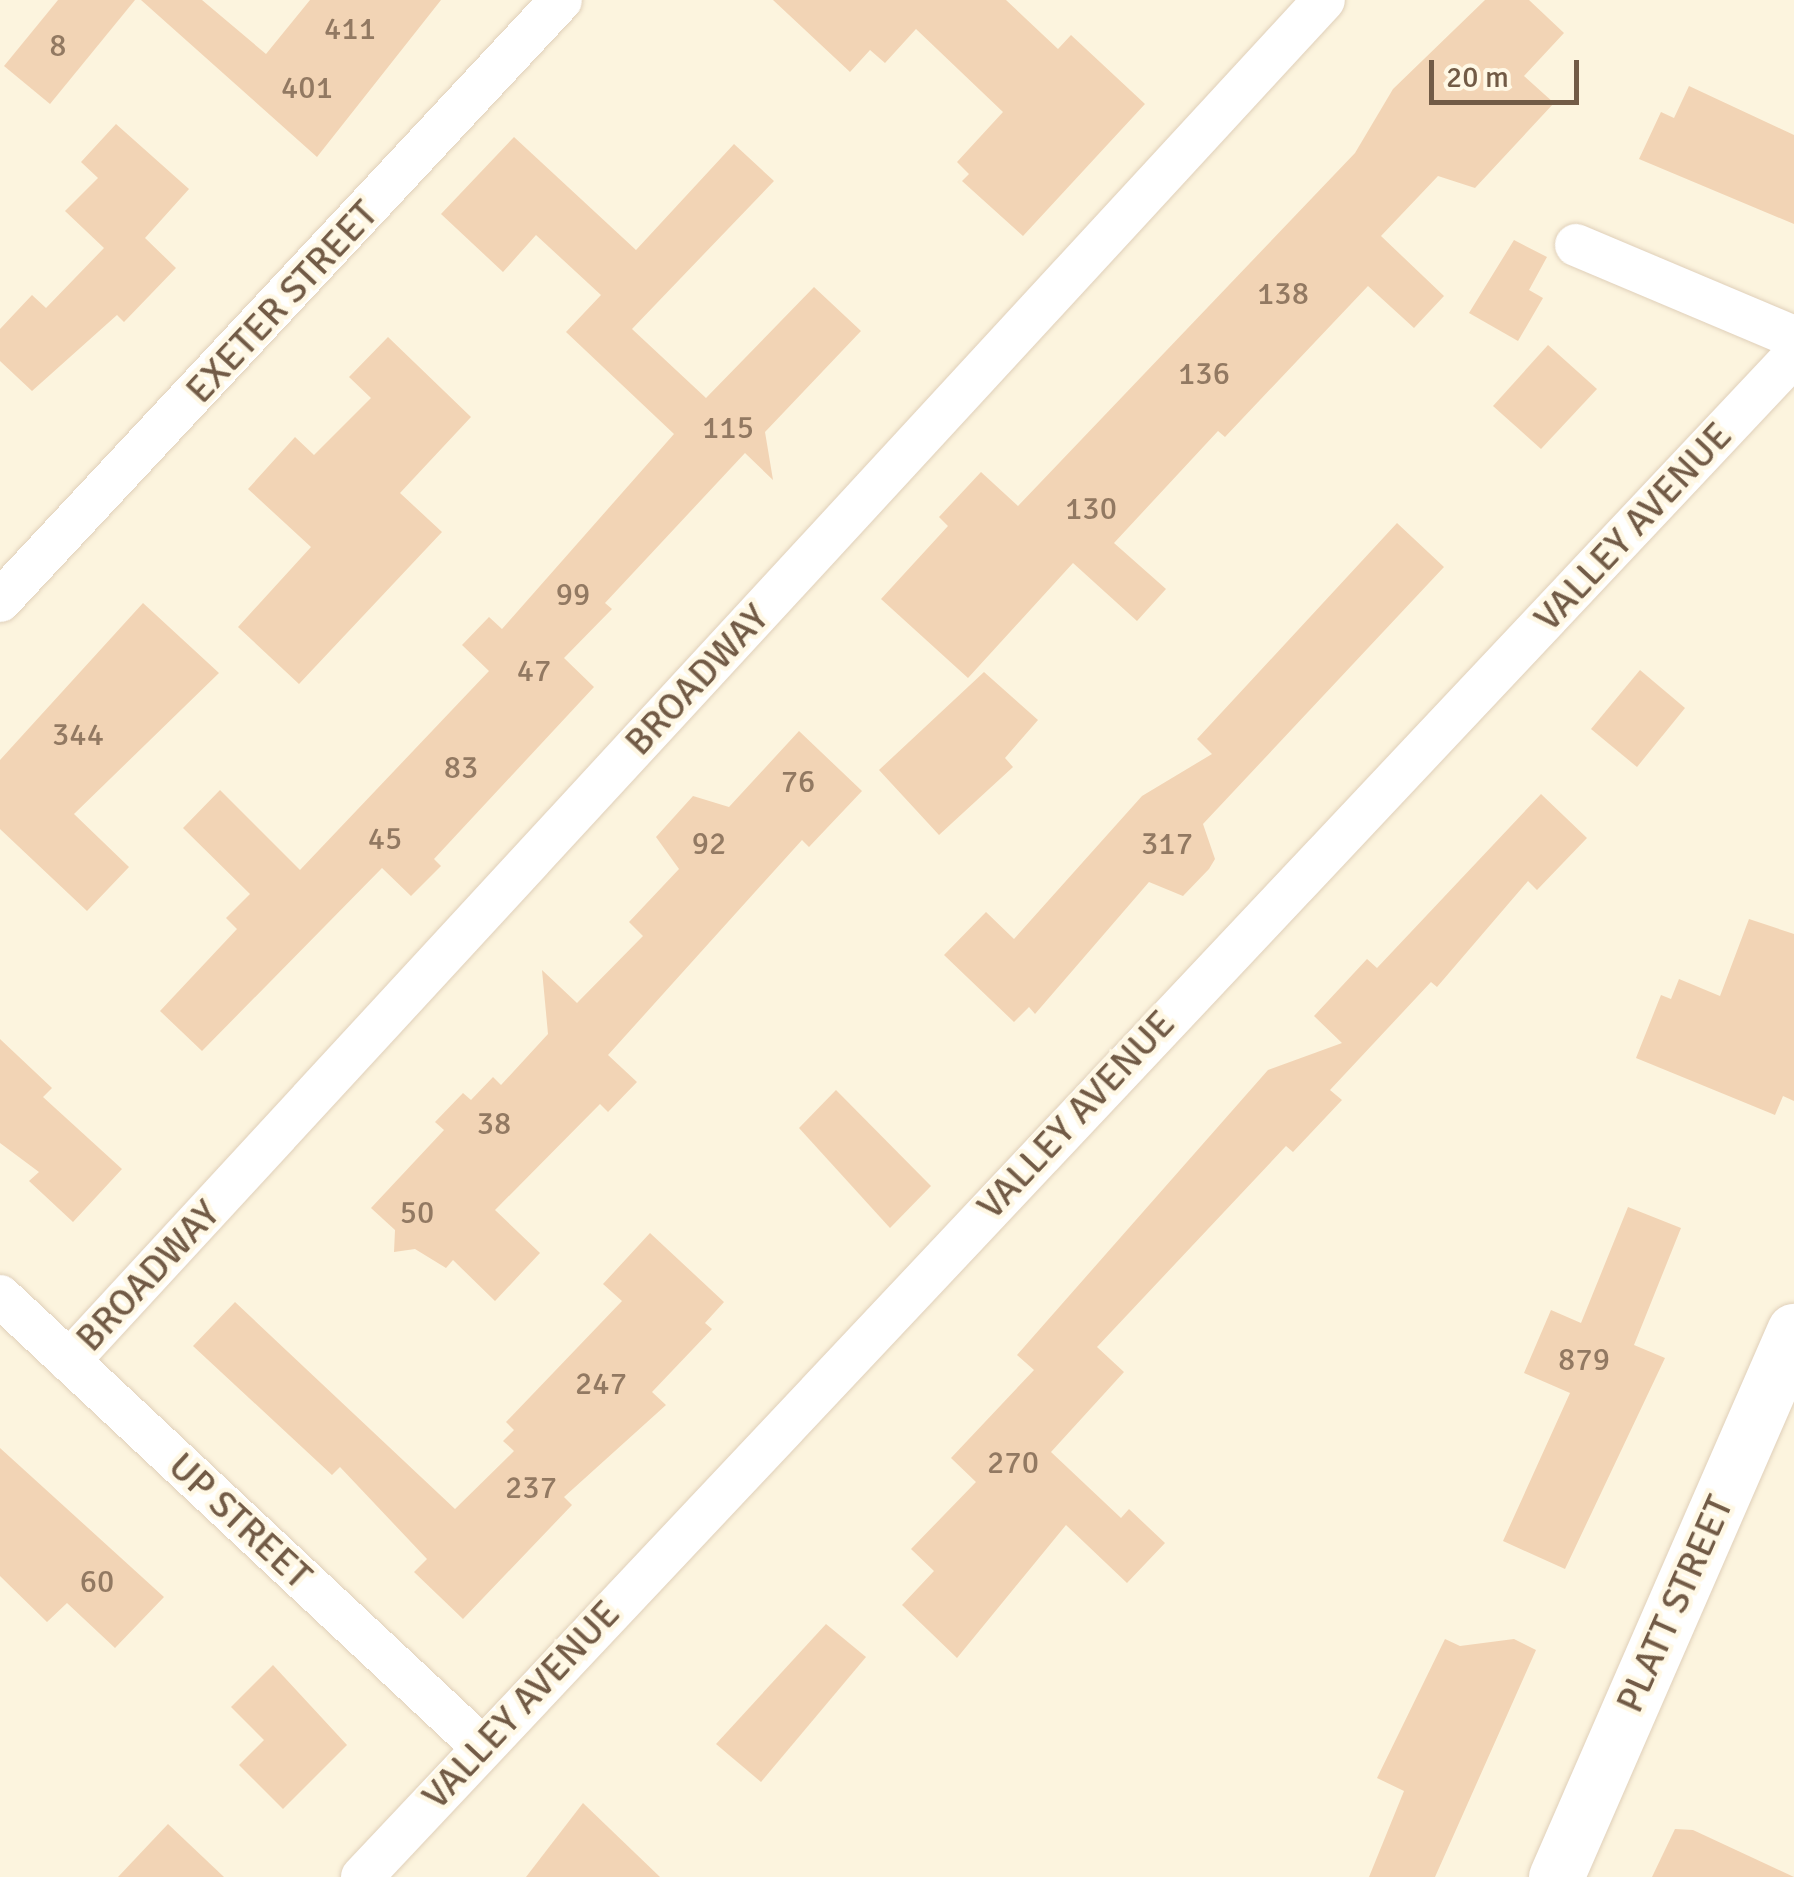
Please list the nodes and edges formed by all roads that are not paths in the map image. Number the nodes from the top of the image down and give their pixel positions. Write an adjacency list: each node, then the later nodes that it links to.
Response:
1 (561, 0): 6 (street, EXETER STREET)
2 (1324, 0): 9 (street, BROADWAY)
3 (1576, 245): 4 (street)
4 (1794, 337)
5 (1794, 356): 10 (street, VALLEY AVENUE)
6 (0, 601)
7 (0, 1296): 9 (street, UP STREET)
8 (1794, 1331): 12 (street, PLATT STREET)
9 (70, 1361): 10 (street, UP STREET)
10 (480, 1746): 11 (street, VALLEY AVENUE)
11 (362, 1877)
12 (1556, 1877)

